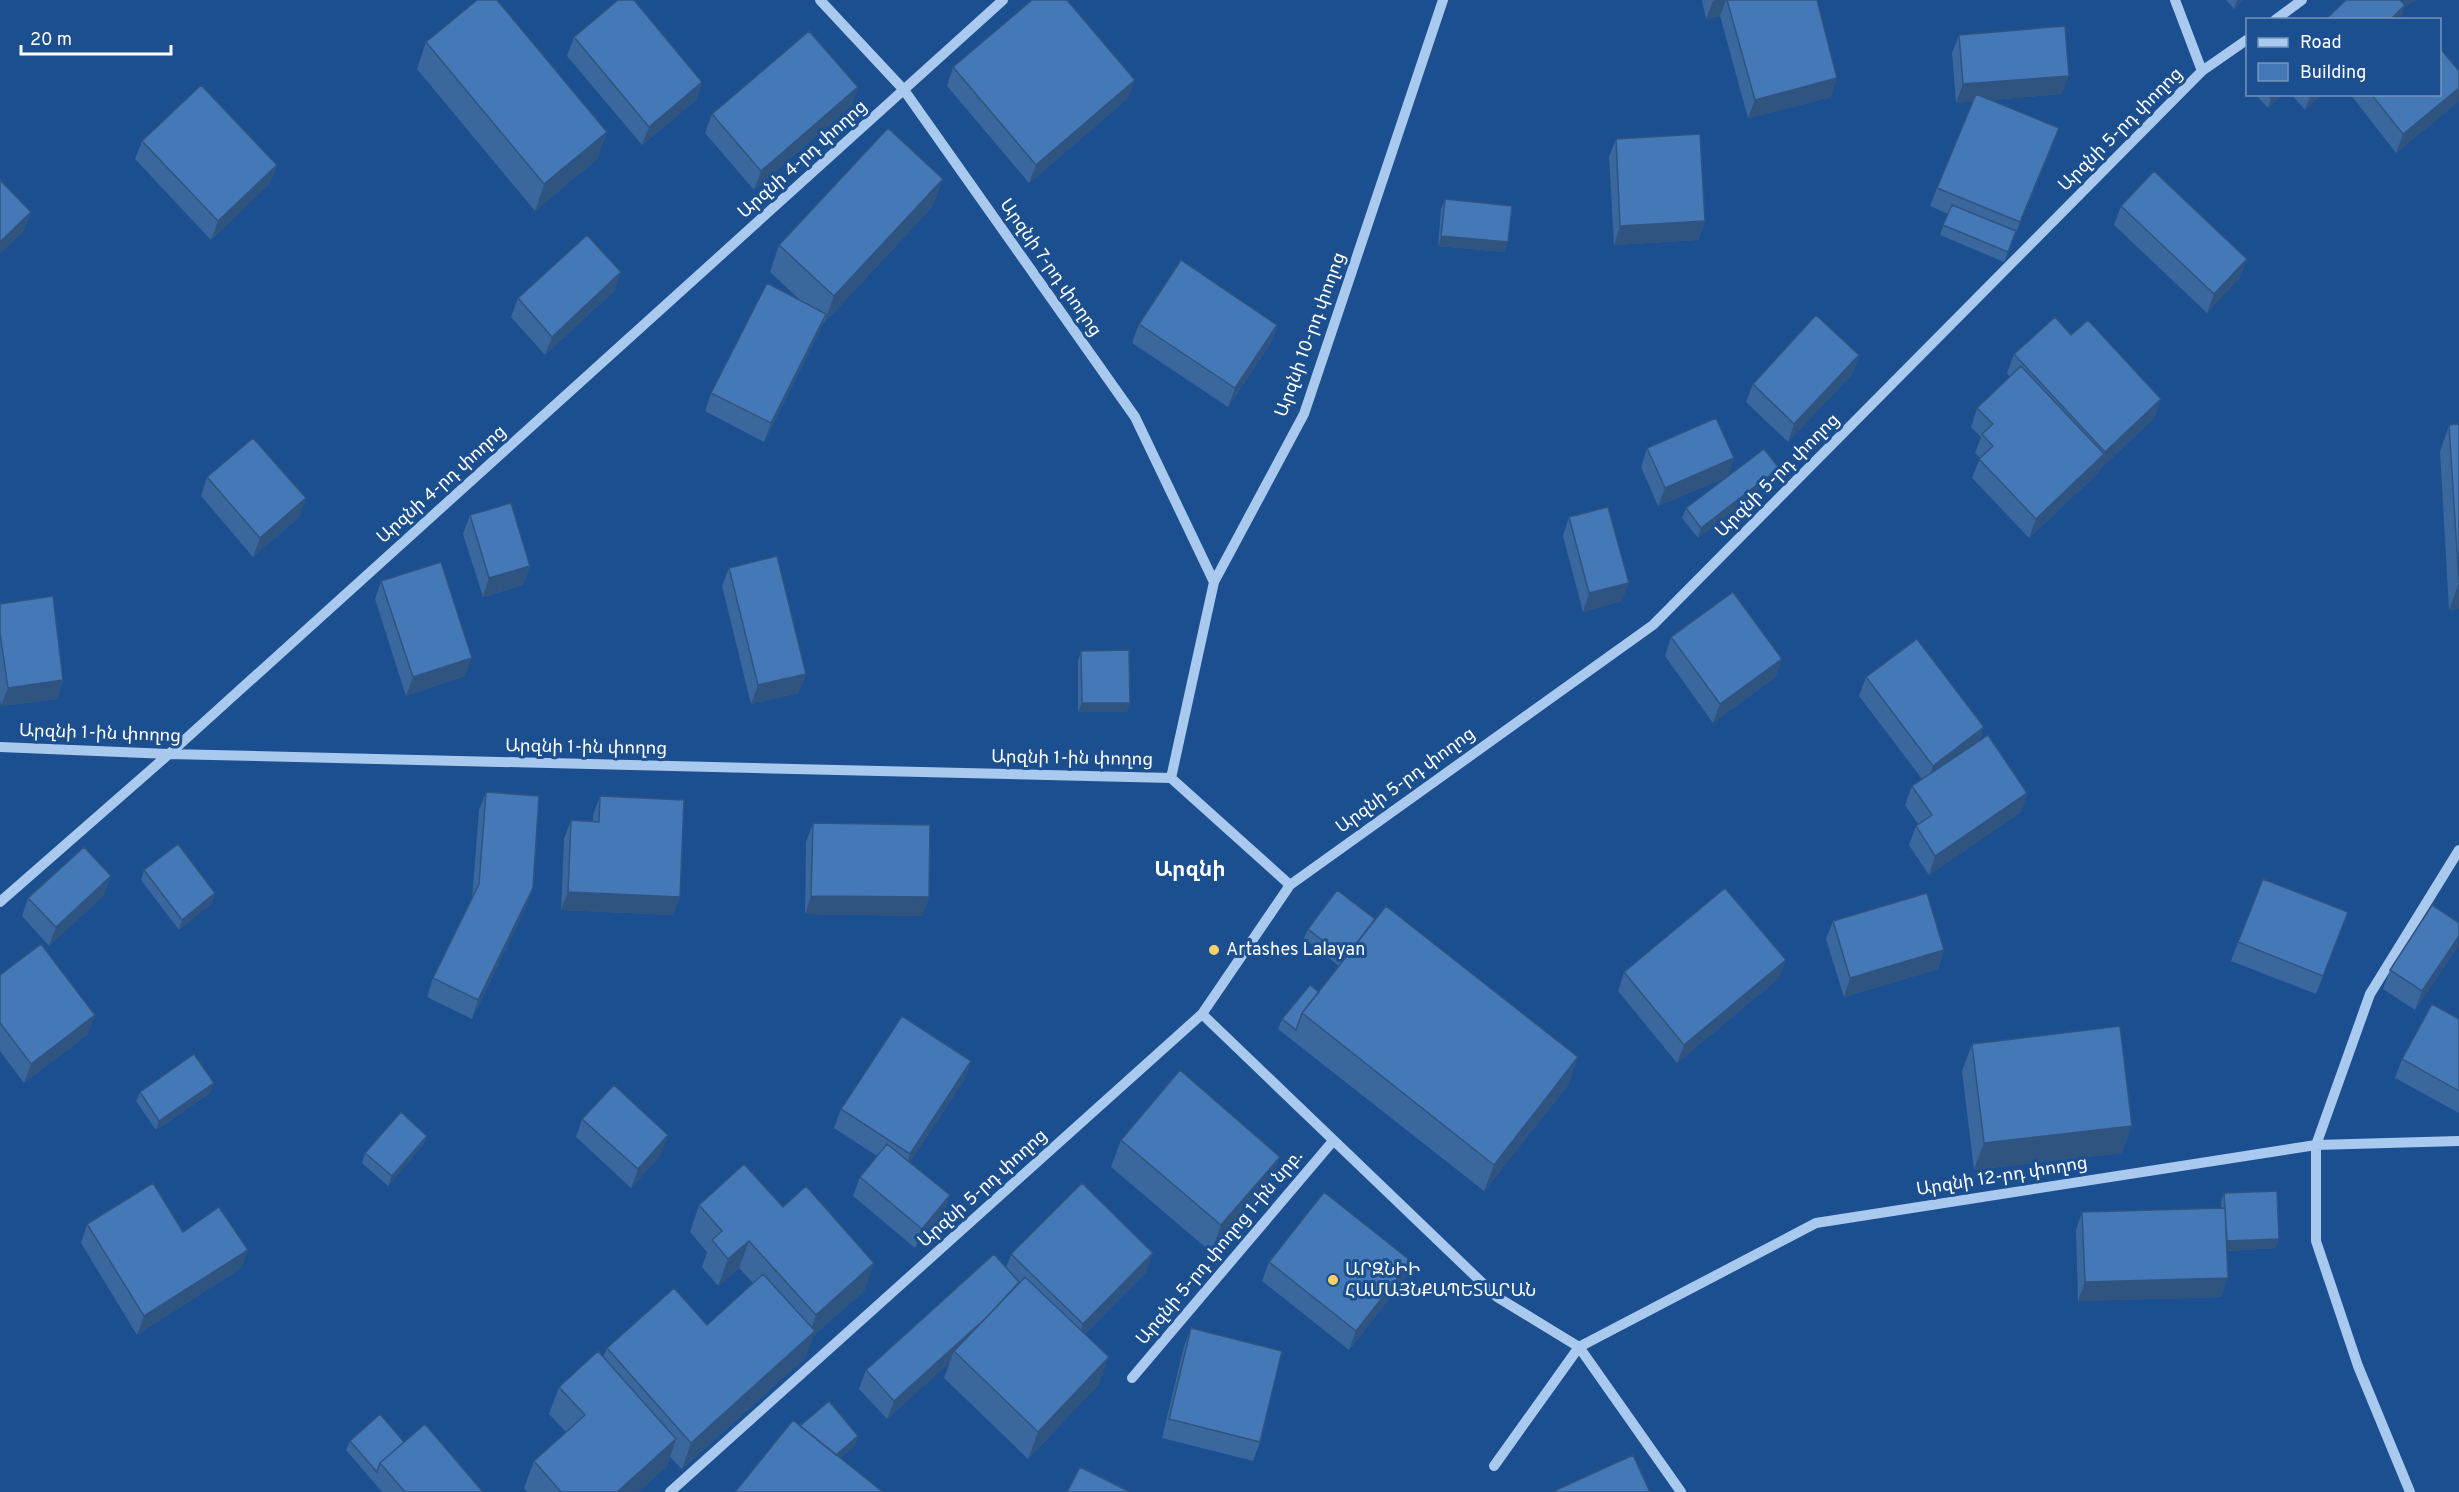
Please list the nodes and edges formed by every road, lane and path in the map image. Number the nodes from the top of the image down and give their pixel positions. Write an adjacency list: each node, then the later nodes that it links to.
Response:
1 (820, 0): 9 (street, Արզնի 7-րդ փողոց)
2 (1003, 0): 9 (street, Արզնի 4-րդ փողոց)
3 (1443, 0): 10 (street, Արզնի 10-րդ փողոց)
4 (2175, 0): 8 (street)
5 (2302, 0): 6 (street)
6 (2278, 18)
7 (2246, 40): 8 (street, Արզնի 5-րդ փողոց)
8 (2202, 71): 15 (street, Արզնի 5-րդ փողոց)
9 (904, 90): 10 (street, Արզնի 7-րդ փողոց); 12 (street, Արզնի 4-րդ փողոց)
10 (1214, 582): 13 (street, Արզնի 10-րդ փողոց)
11 (0, 747): 12 (street, Արզնի 1-ին փողոց)
12 (169, 754): 13 (street, Արզնի 1-ին փողոց); 16 (street, Արզնի 4-րդ փողոց)
13 (1171, 778): 15 (street)
14 (2459, 850): 20 (street)
15 (1290, 885): 17 (street, Արզնի 5-րդ փողոց)
16 (0, 902)
17 (1202, 1014): 18 (street); 24 (street, Արզնի 5-րդ փողոց)
18 (1333, 1141): 21 (street); 22 (street, Արզնի 5-րդ փողոց 1-ին նրբ.)
19 (2459, 1141): 20 (street, Արզնի 12-րդ փողոց)
20 (2316, 1145): 21 (street, Արզնի 12-րդ փողոց); 26 (street)
21 (1579, 1347): 23 (street); 25 (street)
22 (1132, 1378)
23 (1494, 1466)
24 (670, 1492)
25 (1681, 1492)
26 (2410, 1492)

